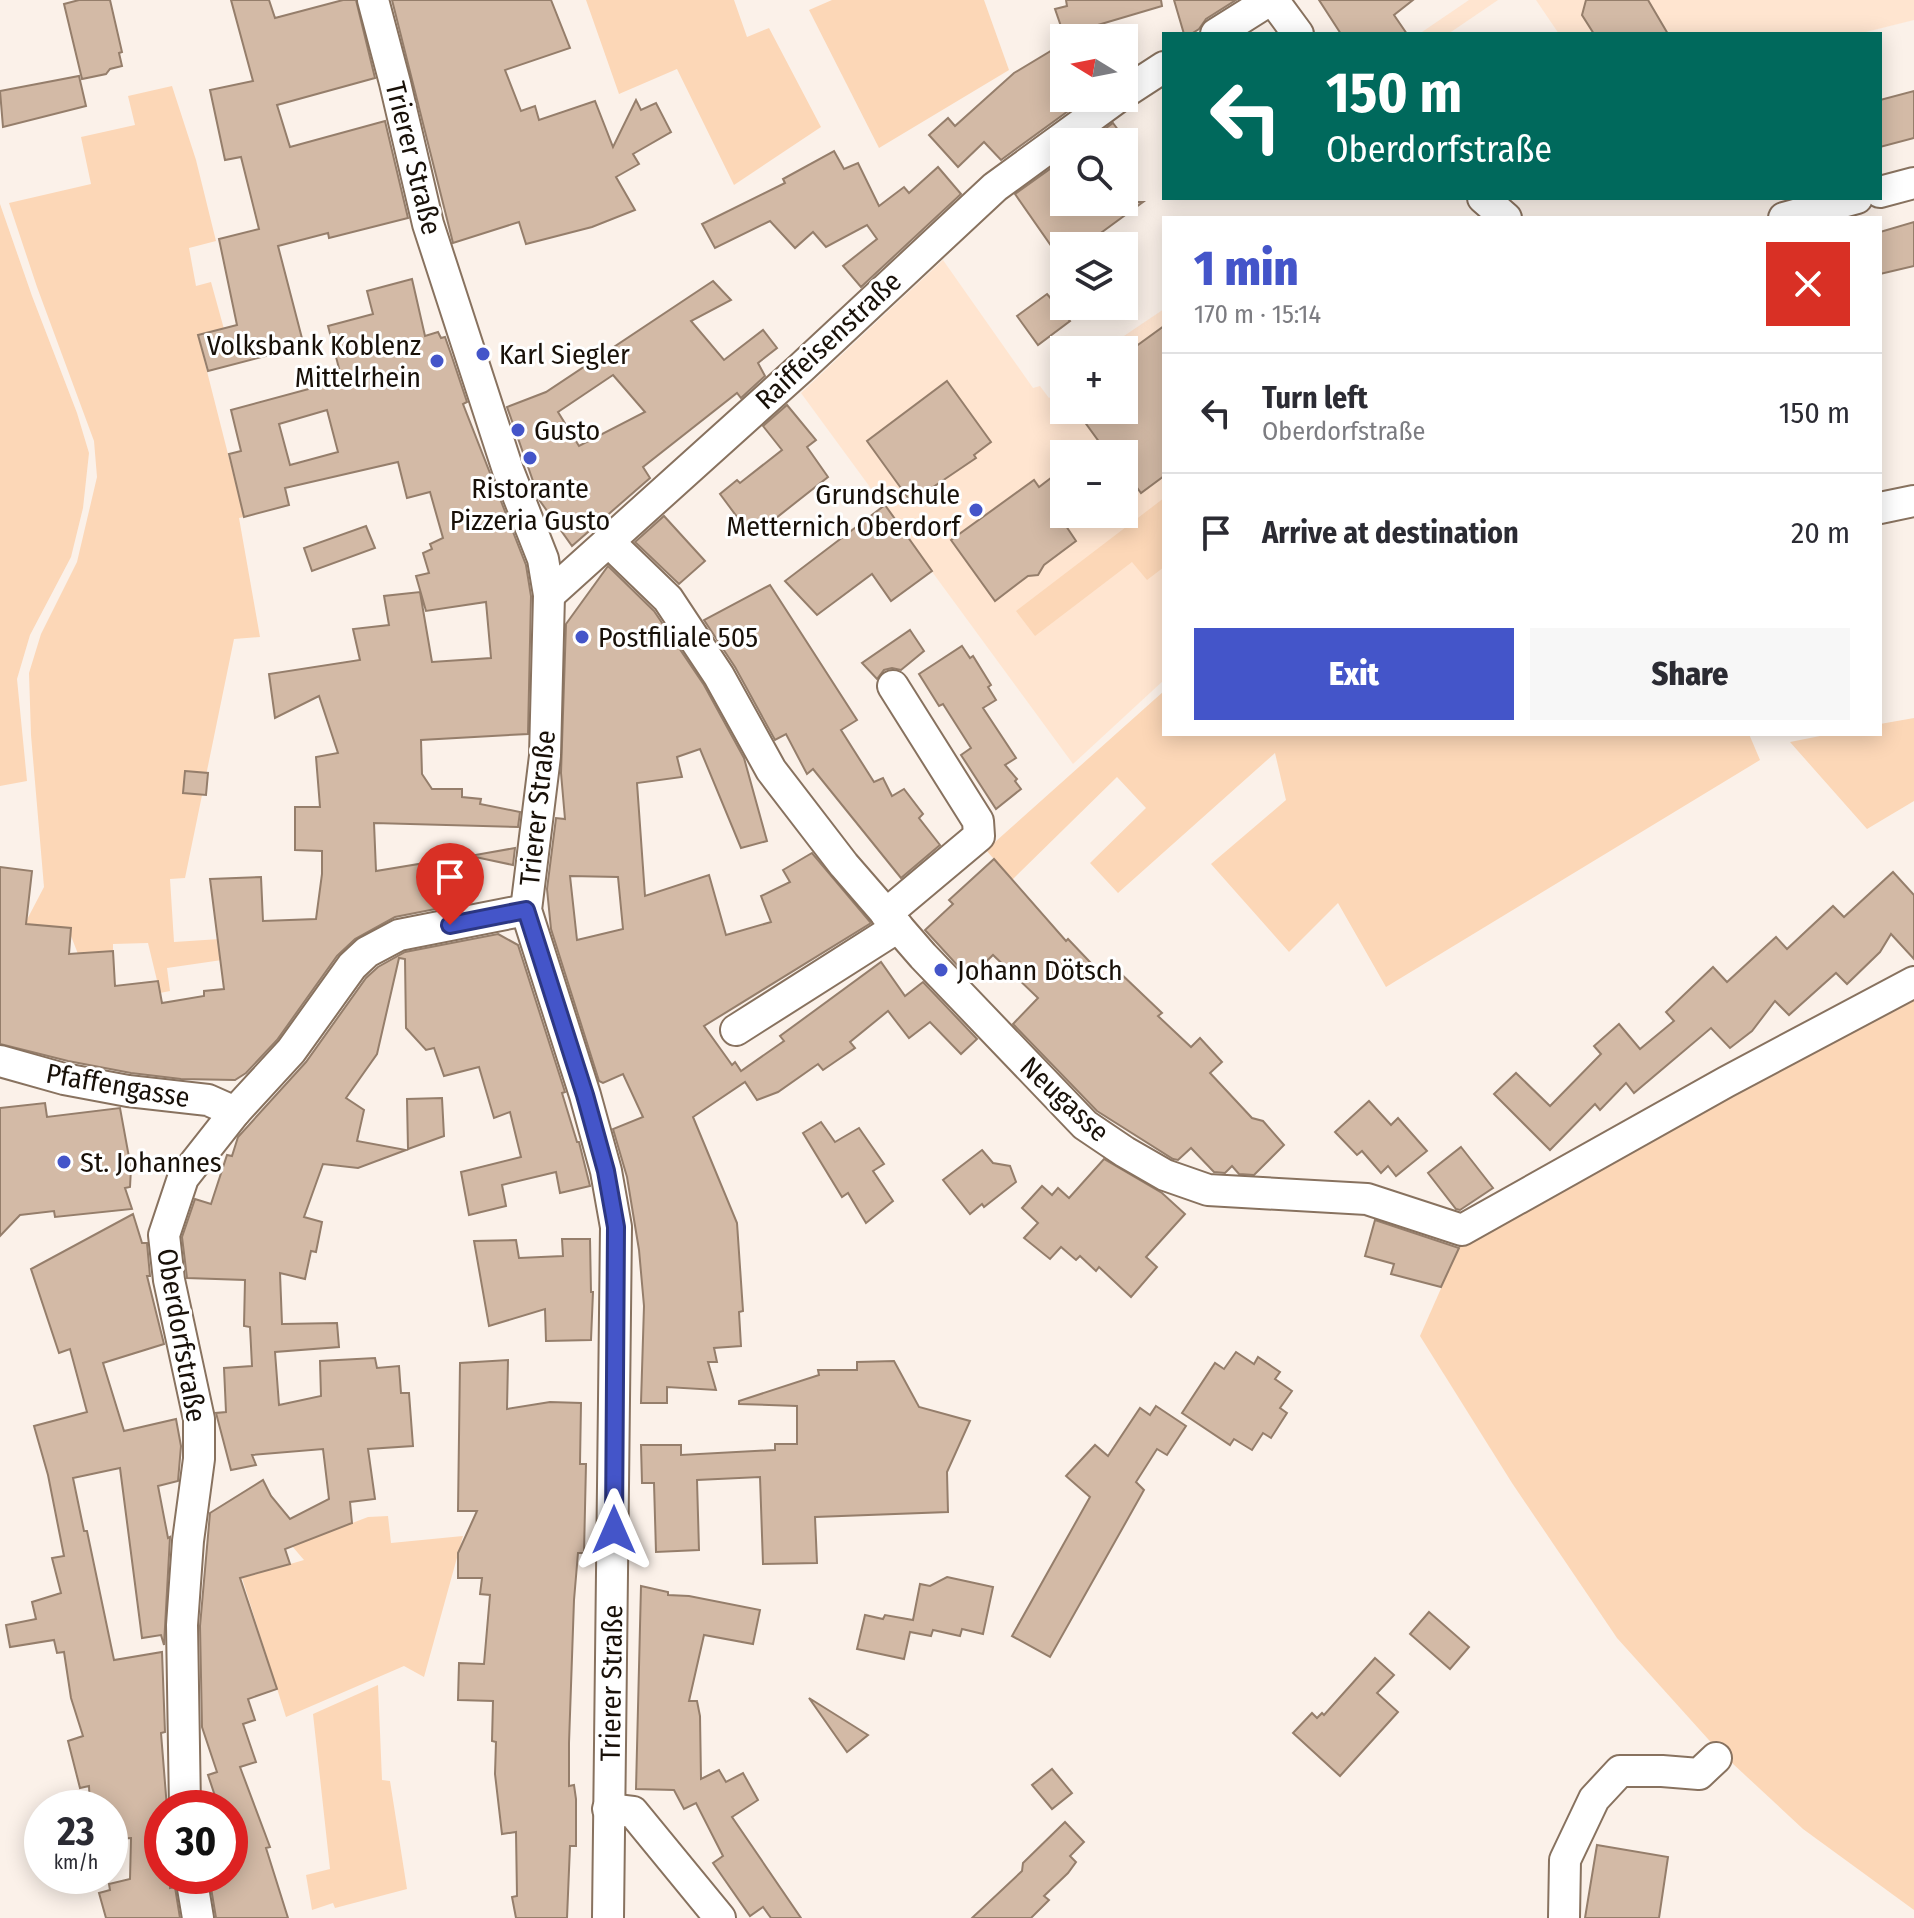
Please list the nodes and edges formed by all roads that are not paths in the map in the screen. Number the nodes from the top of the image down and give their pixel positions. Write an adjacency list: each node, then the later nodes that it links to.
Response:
1 (373, 0): 17 (street, Trierer Straße)
2 (1271, 0): 3 (street); 4 (street)
3 (1219, 32)
4 (1296, 32)
5 (1162, 68): 6 (street)
6 (1138, 84)
7 (1098, 112): 16 (street, Raiffeisenstraße)
8 (1914, 183): 9 (street)
9 (1882, 191)
10 (1485, 200): 12 (street)
11 (1850, 200): 13 (street)
12 (1504, 216)
13 (1791, 216)
14 (1914, 501): 15 (street)
15 (1882, 506)
16 (608, 541): 17 (street, Raiffeisenstraße); 20 (street, Neugasse)
17 (549, 595): 19 (street, Trierer Straße)
18 (893, 686): 20 (street)
19 (526, 910): 24 (street, Oberdorfstraße); 27 (street, Trierer Straße)
20 (892, 920): 21 (street, Neugasse); 22 (street)
21 (1914, 982)
22 (736, 1030)
23 (0, 1061): 24 (street, Pfaffengasse)
24 (235, 1112): 26 (street, Oberdorfstraße)
25 (1716, 1758): 32 (street)
26 (185, 1790)
27 (608, 1809): 30 (street, Trierer Straße); 31 (street)
28 (194, 1894): 29 (street)
29 (198, 1918)
30 (608, 1918)
31 (720, 1918)
32 (1564, 1918)

